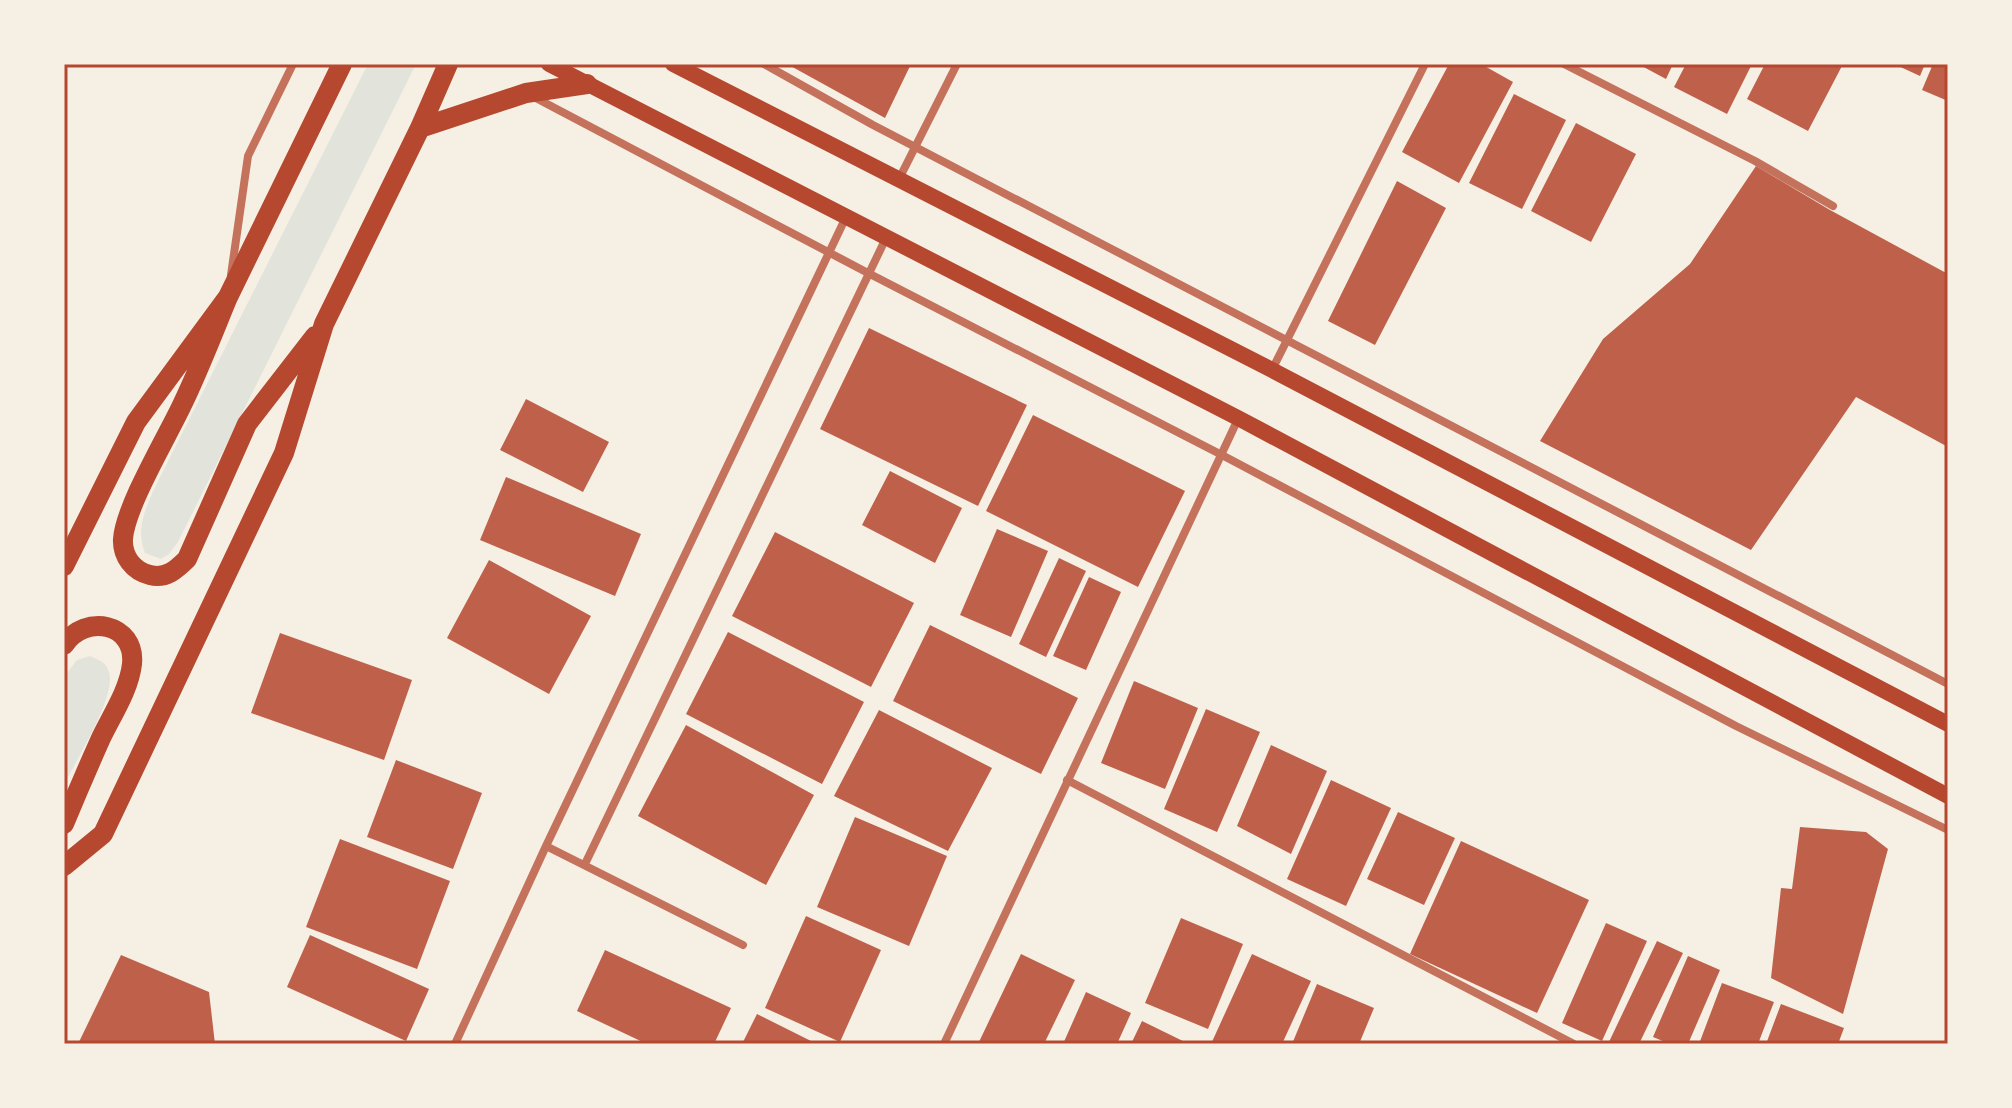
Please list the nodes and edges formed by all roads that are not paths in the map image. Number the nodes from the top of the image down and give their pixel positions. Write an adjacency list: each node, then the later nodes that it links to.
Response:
1 (293, 64): 20 (street)
2 (342, 64): 20 (main road)
3 (448, 64): 12 (main road)
4 (549, 64): 10 (main road)
5 (673, 64): 14 (main road)
6 (764, 64): 13 (street)
7 (957, 64): 13 (street)
8 (1425, 64): 22 (street)
9 (1564, 64): 15 (street)
10 (587, 84): 11 (main road); 16 (main road)
11 (526, 93): 12 (main road); 18 (street)
12 (420, 128): 21 (main road)
13 (915, 146): 14 (street); 22 (street)
14 (899, 179): 23 (main road)
15 (1833, 206)
16 (846, 217): 17 (main road); 18 (street)
17 (886, 238): 19 (street); 24 (main road)
18 (828, 252): 19 (street); 34 (street)
19 (868, 273): 25 (street); 35 (street)
20 (228, 297): 21 (main road); 26 (main road)
21 (324, 324): 36 (main road)
22 (1288, 338): 23 (street); 28 (street)
23 (1272, 370): 29 (main road)
24 (1238, 418): 25 (street); 31 (main road)
25 (1220, 454): 30 (street); 33 (street)
26 (64, 566)
27 (64, 645): 32 (main road)
28 (1948, 684)
29 (1948, 724)
30 (1067, 780): 39 (street); 40 (street)
31 (1948, 796)
32 (64, 824)
33 (1948, 830)
34 (546, 846): 35 (street); 38 (street)
35 (585, 864): 37 (street)
36 (64, 866)
37 (743, 945)
38 (455, 1044)
39 (944, 1044)
40 (1574, 1044)

